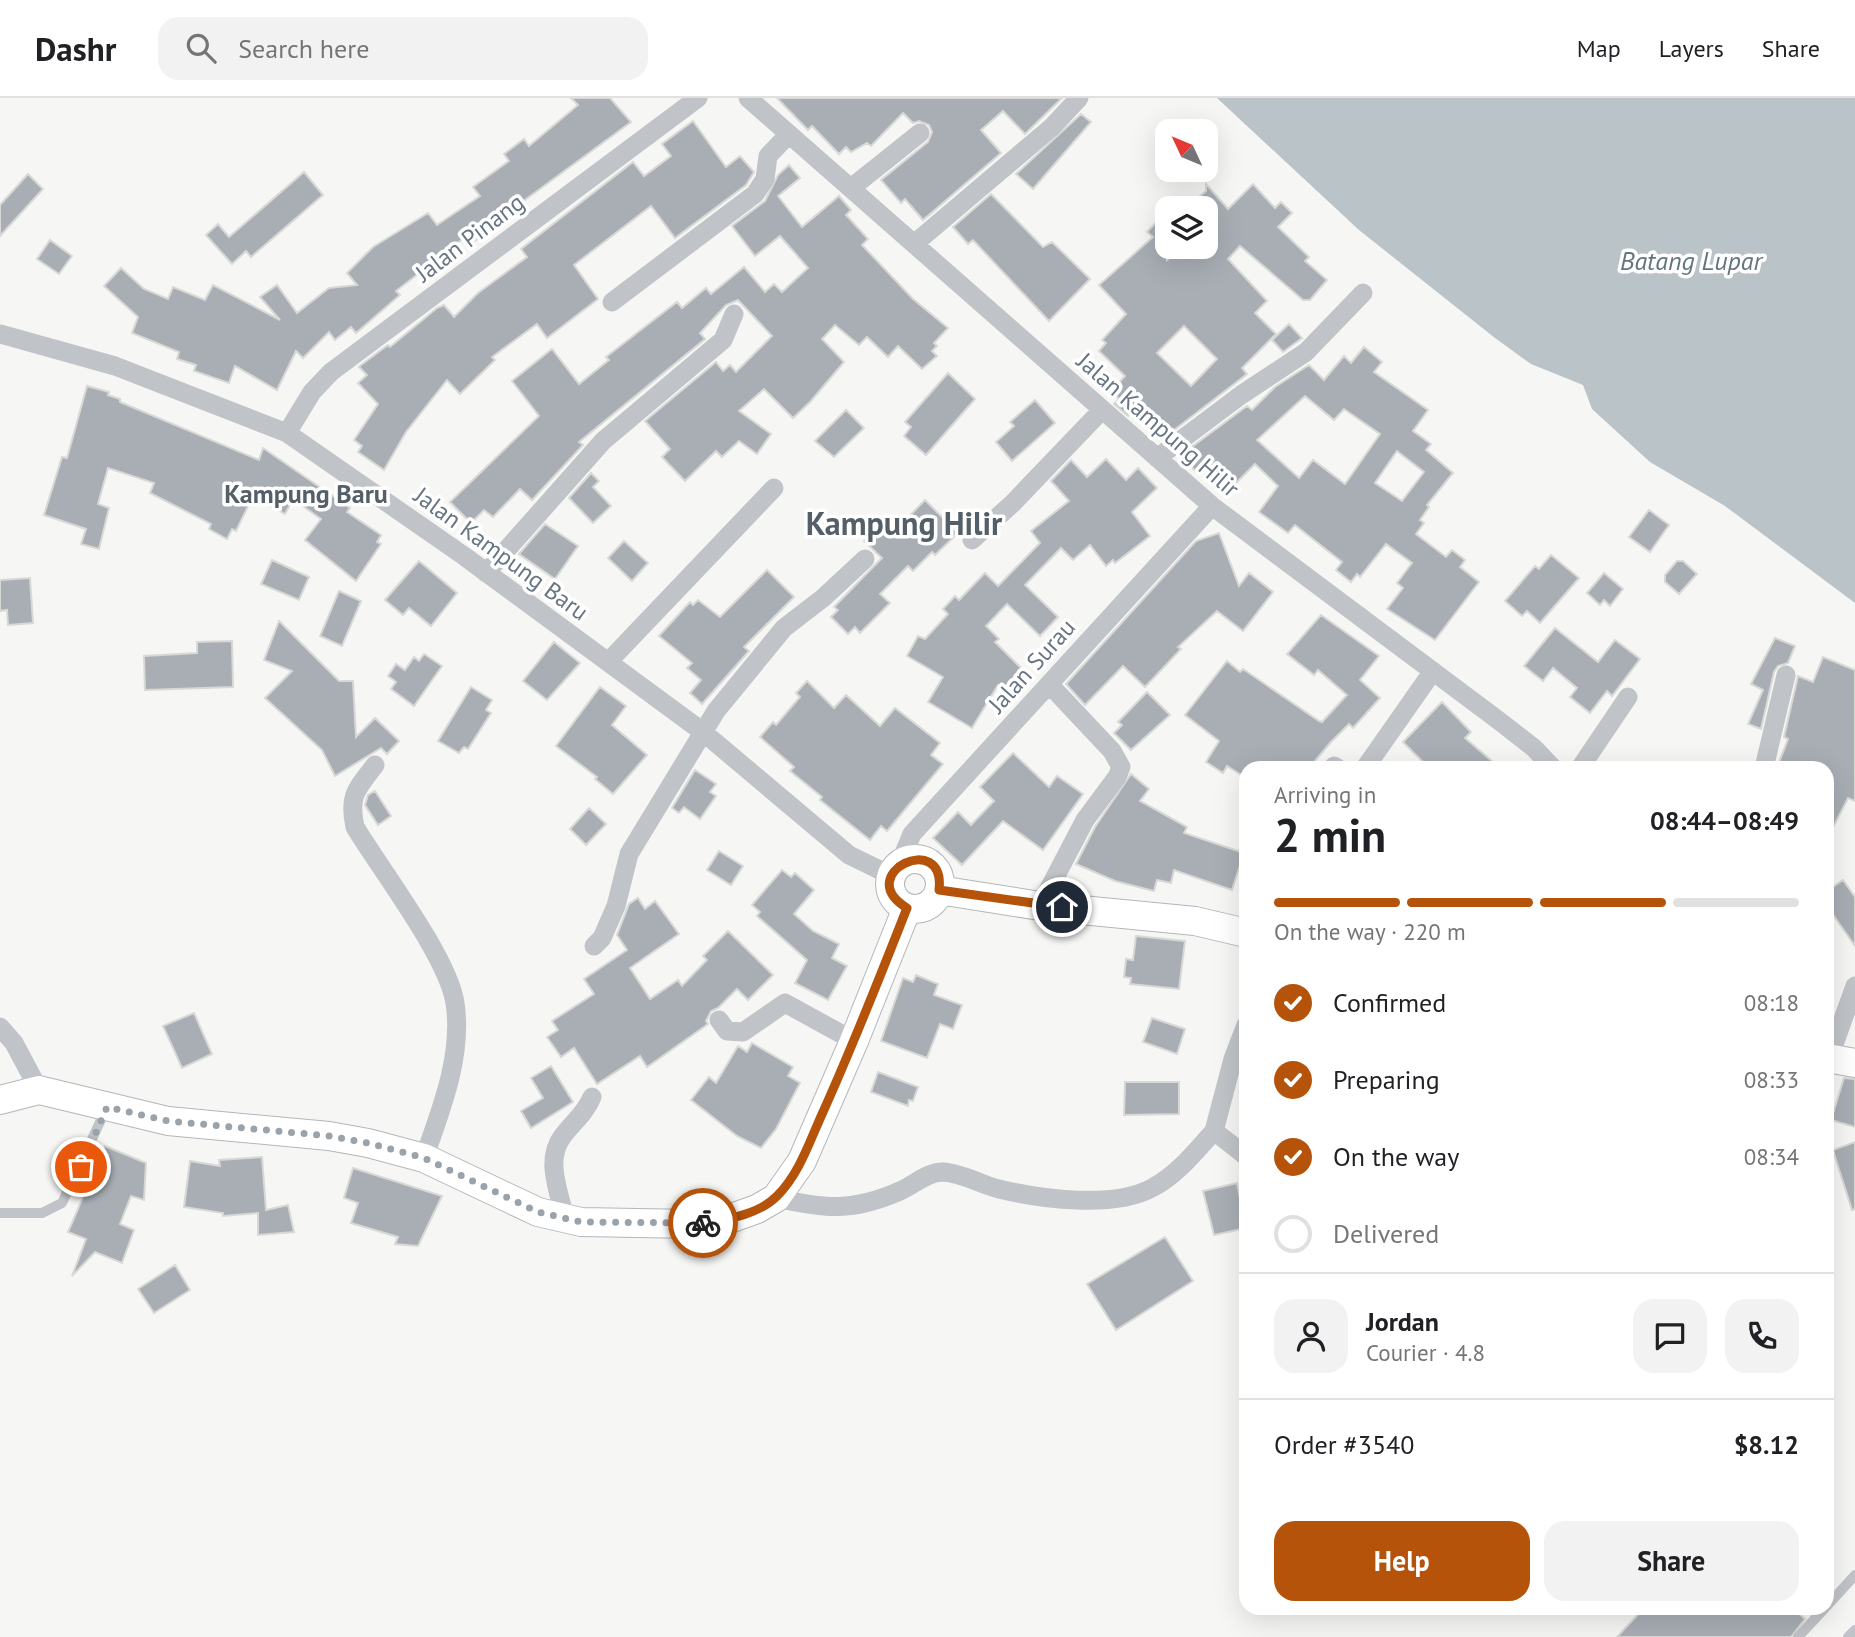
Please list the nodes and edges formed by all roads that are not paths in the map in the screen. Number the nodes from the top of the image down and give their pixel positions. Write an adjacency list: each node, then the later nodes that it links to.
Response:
1 (698, 98): 13 (street, Jalan Pinang)
2 (748, 98): 5 (street, Jalan Kampung Hilir)
3 (1079, 98): 7 (street)
4 (920, 133): 6 (street)
5 (789, 134): 6 (street, Jalan Kampung Hilir); 9 (street)
6 (851, 188): 7 (street, Jalan Kampung Hilir)
7 (914, 244): 12 (street, Jalan Kampung Hilir)
8 (1363, 293): 14 (street)
9 (612, 302)
10 (734, 314): 19 (street)
11 (0, 334): 13 (street, Jalan Kampung Baru)
12 (1102, 410): 14 (street, Jalan Kampung Hilir); 17 (street)
13 (287, 432): 19 (street, Jalan Kampung Baru)
14 (1157, 458): 16 (street, Jalan Kampung Hilir)
15 (774, 488): 20 (street)
16 (1212, 506): 21 (street, Jalan Kampung Hilir); 23 (street, Jalan Surau)
17 (972, 540)
18 (865, 559): 25 (street)
19 (486, 573): 20 (street, Jalan Kampung Baru)
20 (608, 662): 25 (street, Jalan Kampung Baru)
21 (1433, 671): 26 (street); 27 (street, Jalan Kampung Hilir)
22 (1786, 675): 29 (street)
23 (1049, 684): 31 (street, Jalan Surau); 33 (street)
24 (1629, 697): 28 (street)
25 (703, 732): 31 (street, Jalan Kampung Baru); 36 (street)
26 (1370, 761)
27 (1546, 761)
28 (1585, 761)
29 (1766, 761)
30 (375, 765): 49 (street)
31 (895, 871): 32 (main road); 34 (main road)
32 (939, 890): 33 (main road); 34 (main road)
33 (1040, 906): 35 (main road)
34 (907, 908): 40 (main road)
35 (1239, 931)
36 (594, 946)
37 (1855, 986): 42 (street)
38 (719, 1020): 40 (street)
39 (0, 1027): 43 (street)
40 (854, 1041): 50 (main road)
41 (1239, 1043): 47 (street)
42 (1837, 1060)
43 (39, 1090): 45 (main road); 46 (main road)
44 (592, 1097): 52 (street)
45 (0, 1100)
46 (107, 1107): 49 (main road); 51 (lane)
47 (1214, 1130): 48 (street); 50 (street)
48 (1239, 1150)
49 (424, 1158): 52 (main road)
50 (776, 1198): 52 (main road)
51 (0, 1213)
52 (565, 1218)
53 (1855, 1575): 54 (lane)
54 (1834, 1598)
55 (1819, 1615): 57 (lane)
56 (1855, 1630): 58 (lane)
57 (1798, 1637)
58 (1848, 1637)

